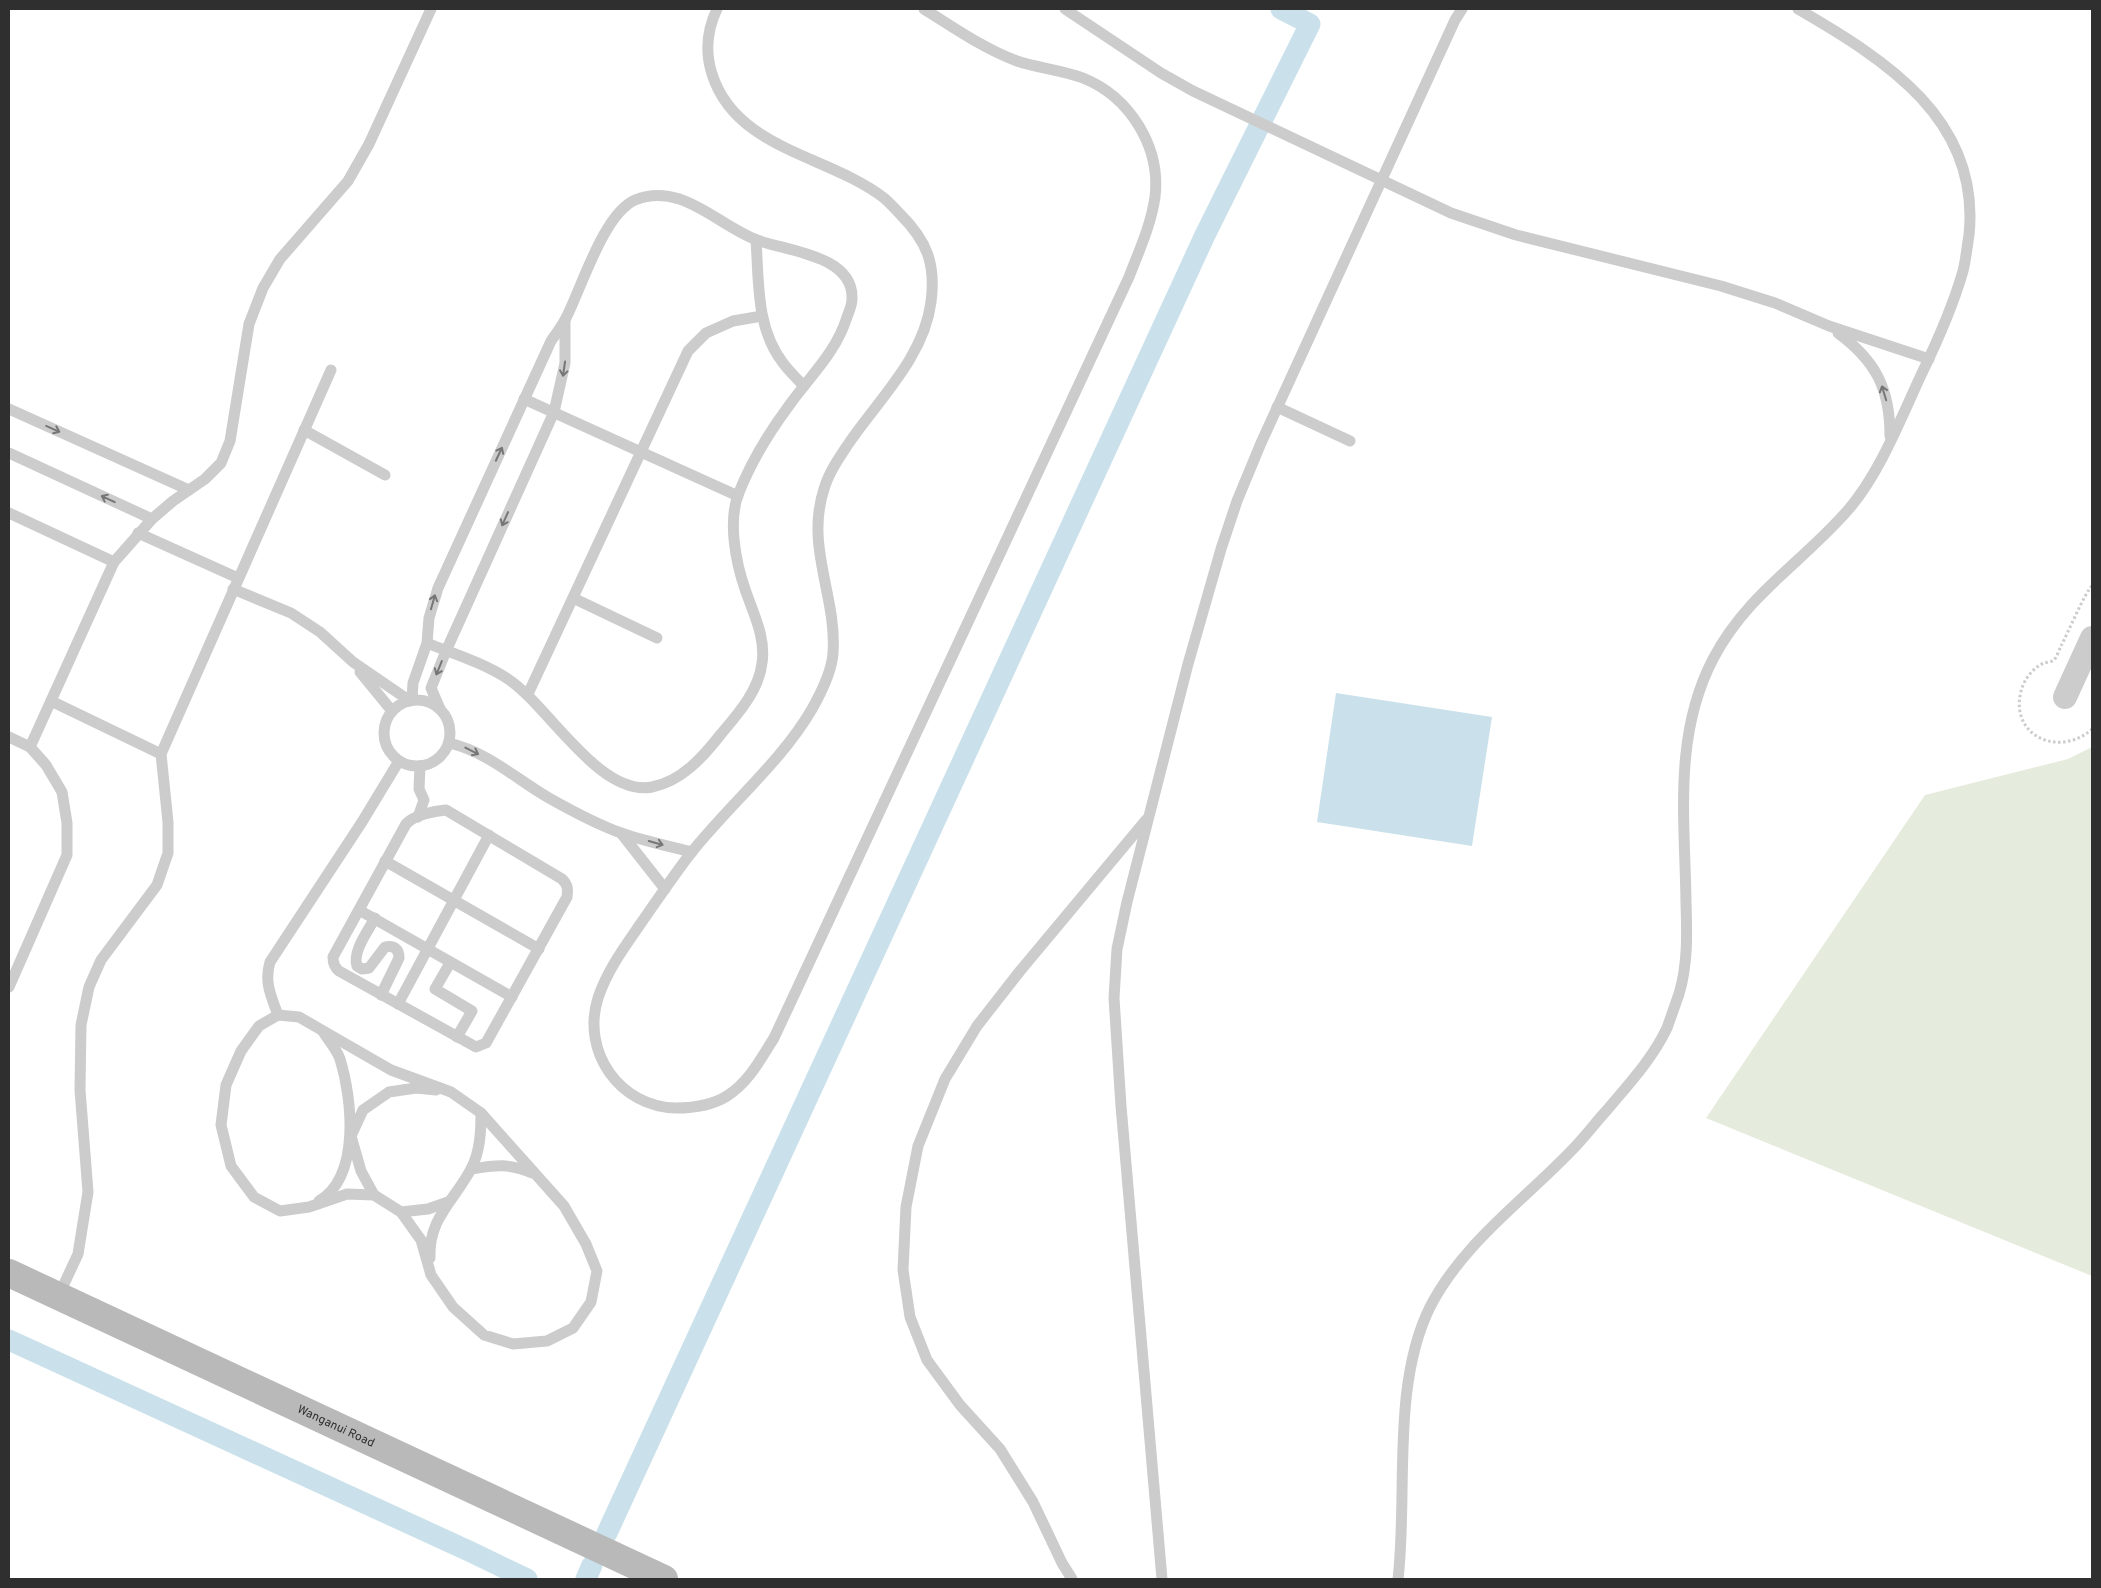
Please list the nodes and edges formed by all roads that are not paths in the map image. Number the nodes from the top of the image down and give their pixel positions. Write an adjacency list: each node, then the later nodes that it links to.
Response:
1 (432, 9): 25 (lane)
2 (717, 9): 54 (lane)
3 (924, 9): 56 (lane)
4 (1065, 9): 7 (lane)
5 (1462, 9): 7 (lane)
6 (1798, 9): 12 (lane)
7 (1381, 179): 11 (lane); 16 (lane)
8 (756, 240): 9 (lane); 10 (lane); 14 (lane)
9 (762, 316): 14 (lane); 23 (lane)
10 (565, 320): 15 (lane); 18 (lane, one-way to 18)
11 (1829, 326): 12 (lane); 21 (lane, one-way to 11)
12 (1929, 359): 21 (lane)
13 (331, 370): 19 (lane)
14 (804, 386): 26 (lane)
15 (524, 399): 18 (lane); 35 (lane, one-way to 15)
16 (1277, 407): 20 (lane); 51 (lane)
17 (9, 409): 25 (lane, one-way to 25)
18 (554, 412): 23 (lane); 36 (lane, one-way to 36)
19 (304, 430): 24 (lane); 31 (lane)
20 (1350, 441)
21 (1890, 441): 85 (lane)
22 (9, 452): 28 (lane, one-way to 22)
23 (641, 452): 26 (lane); 32 (lane)
24 (385, 475)
25 (189, 490): 28 (lane)
26 (738, 496): 38 (lane)
27 (9, 513): 30 (lane)
28 (152, 519): 29 (lane)
29 (138, 533): 30 (lane); 31 (lane)
30 (114, 562): 40 (lane)
31 (235, 583): 37 (lane); 47 (lane)
32 (573, 598): 33 (lane); 38 (lane)
33 (657, 638)
34 (2092, 638): 39 (street)
35 (427, 643): 36 (lane); 41 (lane)
36 (446, 651): 38 (lane); 42 (lane, one-way to 42)
37 (353, 662): 41 (lane); 43 (lane)
38 (528, 694)
39 (2065, 697)
40 (51, 701): 46 (lane); 47 (lane)
41 (411, 701): 42 (lane); 43 (lane)
42 (440, 709): 45 (lane)
43 (392, 711): 48 (lane)
44 (9, 737): 46 (lane)
45 (449, 743): 49 (lane); 52 (lane, one-way to 52)
46 (30, 747): 63 (lane)
47 (161, 754): 81 (lane)
48 (399, 761): 49 (lane); 67 (lane)
49 (420, 766): 50 (lane)
50 (418, 817): 53 (lane); 55 (lane)
51 (1149, 817): 83 (lane); 84 (lane)
52 (621, 833): 54 (lane, one-way to 54); 56 (lane)
53 (488, 835): 57 (lane); 61 (lane)
54 (692, 852): 56 (lane)
55 (385, 861): 57 (lane); 58 (lane)
56 (665, 889)
57 (454, 900): 60 (lane); 61 (lane)
58 (359, 910): 59 (lane); 64 (lane)
59 (375, 918): 60 (lane); 64 (lane)
60 (427, 949): 62 (lane); 66 (lane)
61 (539, 949): 65 (lane)
62 (450, 963): 65 (lane); 69 (lane)
63 (9, 987)
64 (381, 995): 66 (lane)
65 (512, 997): 69 (lane)
66 (398, 1004): 69 (lane)
67 (278, 1015): 68 (lane); 77 (lane)
68 (321, 1029): 70 (lane); 72 (lane)
69 (457, 1037)
70 (451, 1092): 71 (lane); 72 (lane)
71 (481, 1113): 73 (lane); 74 (lane)
72 (351, 1136): 75 (lane); 77 (lane)
73 (471, 1169): 74 (lane); 76 (lane)
74 (537, 1176): 80 (lane)
75 (374, 1195): 77 (lane); 78 (lane)
76 (448, 1202): 78 (lane); 80 (lane)
77 (309, 1207)
78 (401, 1212): 80 (lane)
79 (9, 1273): 81 (street, Wanganui Road)
80 (431, 1275)
81 (58, 1297): 82 (street, Wanganui Road)
82 (664, 1579)
83 (1072, 1579)
84 (1162, 1579)
85 (1398, 1579)

